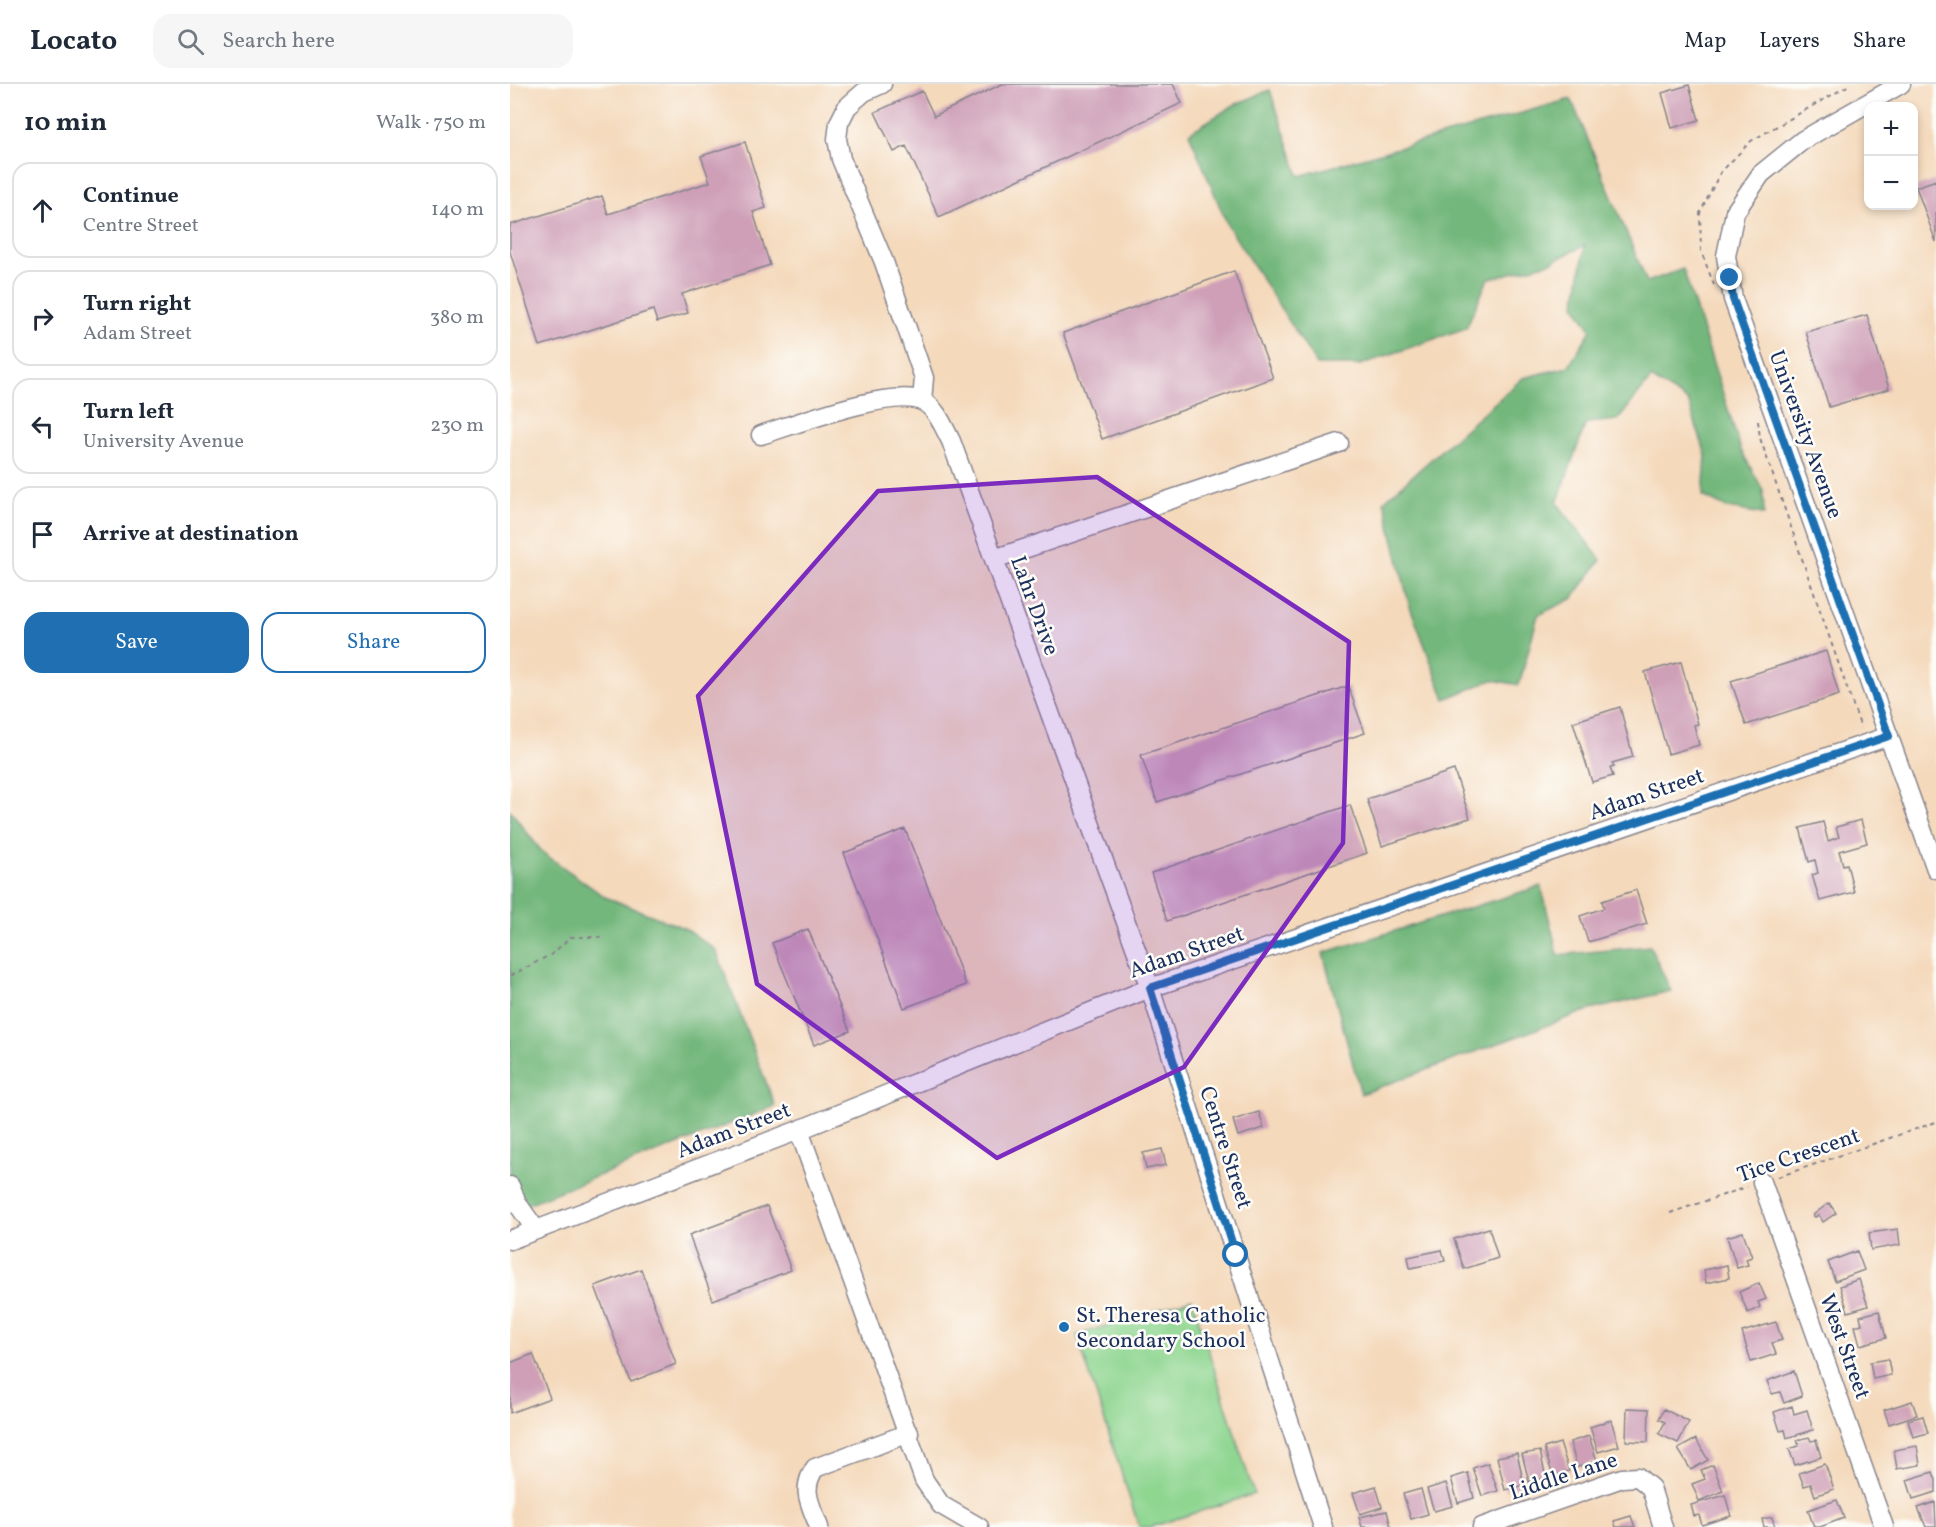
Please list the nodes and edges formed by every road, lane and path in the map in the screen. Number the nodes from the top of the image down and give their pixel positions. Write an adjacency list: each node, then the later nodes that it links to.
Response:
1 (882, 84): 3 (street)
2 (1901, 84): 7 (street, University Avenue)
3 (922, 401): 4 (street); 6 (street, Lahr Drive)
4 (761, 435)
5 (1339, 443): 6 (street)
6 (994, 559): 11 (street, Lahr Drive)
7 (1889, 736): 8 (street, University Avenue); 11 (street, Adam Street)
8 (1936, 869)
9 (602, 937): 10 (path)
10 (510, 976)
11 (1150, 988): 13 (street, Adam Street); 22 (street, Centre Street)
12 (1936, 1122): 14 (path, Tice Crescent)
13 (799, 1130): 17 (street, Adam Street); 19 (street)
14 (1762, 1182): 16 (path, Tice Crescent); 25 (street, West Street)
15 (510, 1186): 17 (street)
16 (1670, 1213)
17 (536, 1230): 18 (street, Adam Street)
18 (510, 1240)
19 (909, 1433): 20 (street); 21 (street)
20 (819, 1527)
21 (979, 1527)
22 (1323, 1527)
23 (1482, 1527): 24 (street, Liddle Lane)
24 (1663, 1527)
25 (1884, 1527)

